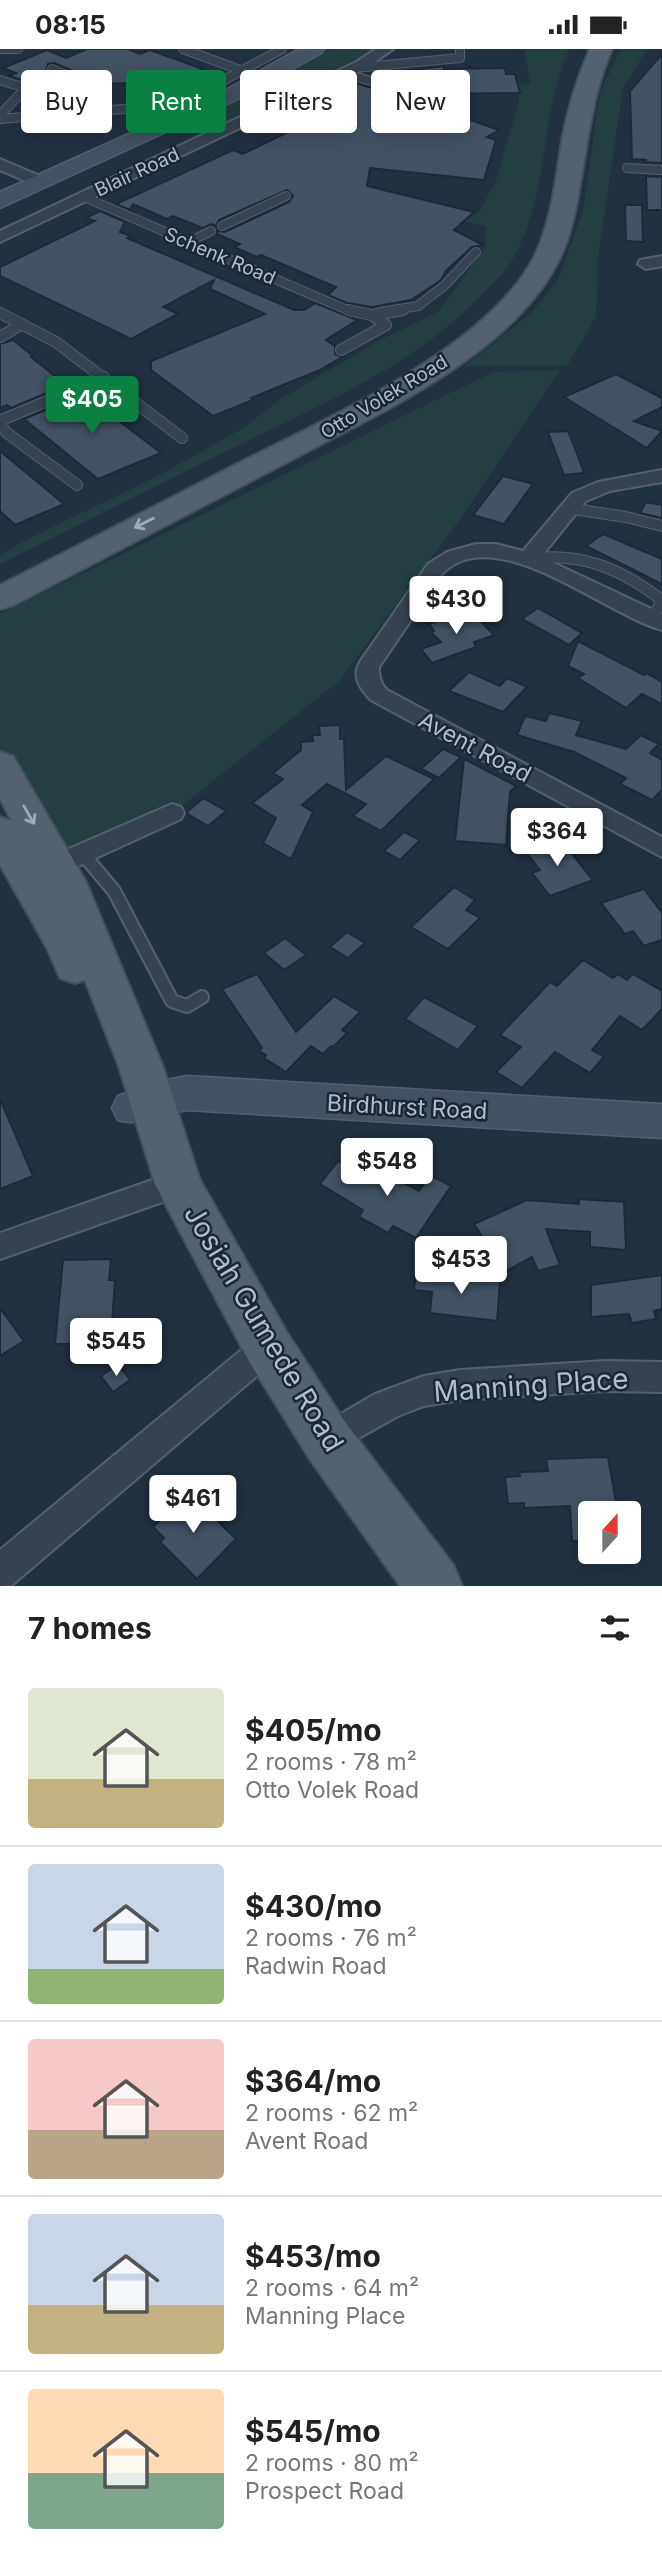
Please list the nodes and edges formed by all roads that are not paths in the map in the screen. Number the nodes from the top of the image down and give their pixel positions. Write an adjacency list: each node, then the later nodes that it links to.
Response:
1 (0, 49): 2 (lane)
2 (18, 49)
3 (183, 49): 10 (lane)
4 (282, 49): 11 (lane)
5 (314, 49): 23 (street)
6 (386, 49): 12 (street, Blair Road)
7 (460, 49): 13 (lane)
8 (580, 49): 44 (main road, Otto Volek Road)
9 (601, 49): 45 (main road, Otto Volek Road, one-way to 45)
10 (240, 70)
11 (245, 70)
12 (351, 70)
13 (357, 70)
14 (240, 73): 18 (lane)
15 (0, 80): 16 (lane)
16 (21, 89)
17 (21, 93): 18 (lane)
18 (0, 117)
19 (240, 123): 25 (street, Blair Road)
20 (0, 164): 23 (street)
21 (627, 168): 22 (lane)
22 (662, 170)
23 (41, 182): 26 (street)
24 (286, 196): 27 (lane)
25 (84, 197): 29 (street, Blair Road); 30 (lane, Schenk Road)
26 (0, 201)
27 (222, 226)
28 (211, 232): 30 (lane)
29 (0, 237)
30 (189, 242): 33 (lane, Schenk Road)
31 (476, 252): 33 (lane, Schenk Road)
32 (0, 313): 34 (lane)
33 (372, 315): 36 (lane)
34 (22, 324): 35 (lane); 37 (lane)
35 (0, 337)
36 (341, 350)
37 (104, 377): 38 (lane); 40 (lane)
38 (182, 438)
39 (662, 476): 41 (street)
40 (77, 485)
41 (567, 509): 42 (lane); 43 (street)
42 (662, 526)
43 (528, 559): 46 (street); 50 (street, Avent Road)
44 (0, 573)
45 (0, 599)
46 (657, 621)
47 (0, 765): 51 (main road, Josiah Gumede Road, one-way to 51)
48 (172, 813): 51 (street)
49 (0, 831): 51 (main road, Josiah Gumede Road)
50 (662, 848)
51 (56, 866): 52 (lane); 53 (main road, Josiah Gumede Road)
52 (202, 997)
53 (142, 1104): 54 (street, Birdhurst Road); 55 (main road, Josiah Gumede Road)
54 (662, 1121)
55 (175, 1177): 56 (street); 57 (main road, Josiah Gumede Road)
56 (0, 1246)
57 (268, 1347): 59 (main road, Josiah Gumede Road); 60 (street)
58 (662, 1377): 59 (street, Manning Place)
59 (327, 1440): 61 (main road, Josiah Gumede Road)
60 (0, 1573)
61 (434, 1586)

